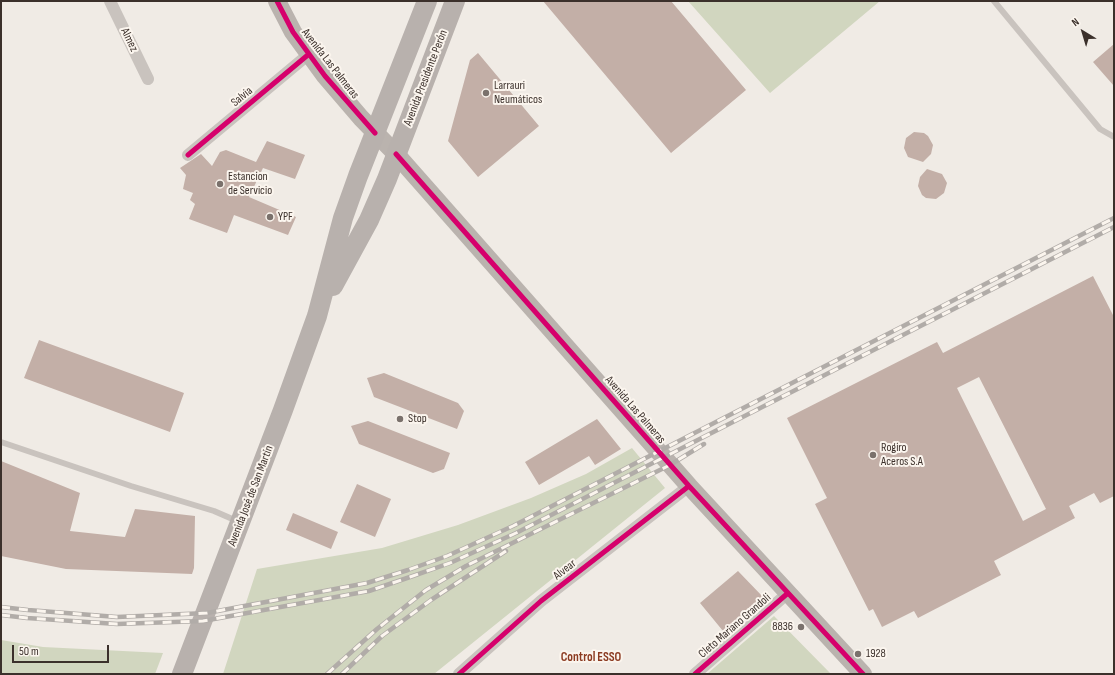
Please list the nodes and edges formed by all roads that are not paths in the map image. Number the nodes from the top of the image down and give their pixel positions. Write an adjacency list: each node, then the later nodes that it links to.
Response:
1 (110, 1): 7 (street, Almez)
2 (277, 1): 6 (main road, Avenida Las Palmeras)
3 (427, 1): 8 (main road)
4 (455, 1): 10 (main road, Avenida Presidente Perón)
5 (994, 1): 9 (lane)
6 (308, 54): 8 (main road, Avenida Las Palmeras); 11 (street, Salvia)
7 (148, 79)
8 (375, 133): 10 (main road, Avenida Las Palmeras); 12 (main road, Avenida José de San Martín)
9 (1114, 137)
10 (396, 154): 12 (main road, Avenida José de San Martín); 14 (main road, Avenida Las Palmeras)
11 (188, 155)
12 (317, 316): 15 (main road, Avenida José de San Martín)
13 (1, 442): 15 (lane)
14 (689, 486): 16 (main road, Avenida Las Palmeras); 18 (street, Alvear)
15 (240, 523): 17 (main road, Avenida José de San Martín)
16 (788, 593): 19 (street, Cleto Mariano Grandoli); 20 (main road, Avenida Las Palmeras)
17 (182, 674)
18 (458, 674)
19 (695, 674)
20 (863, 674)

